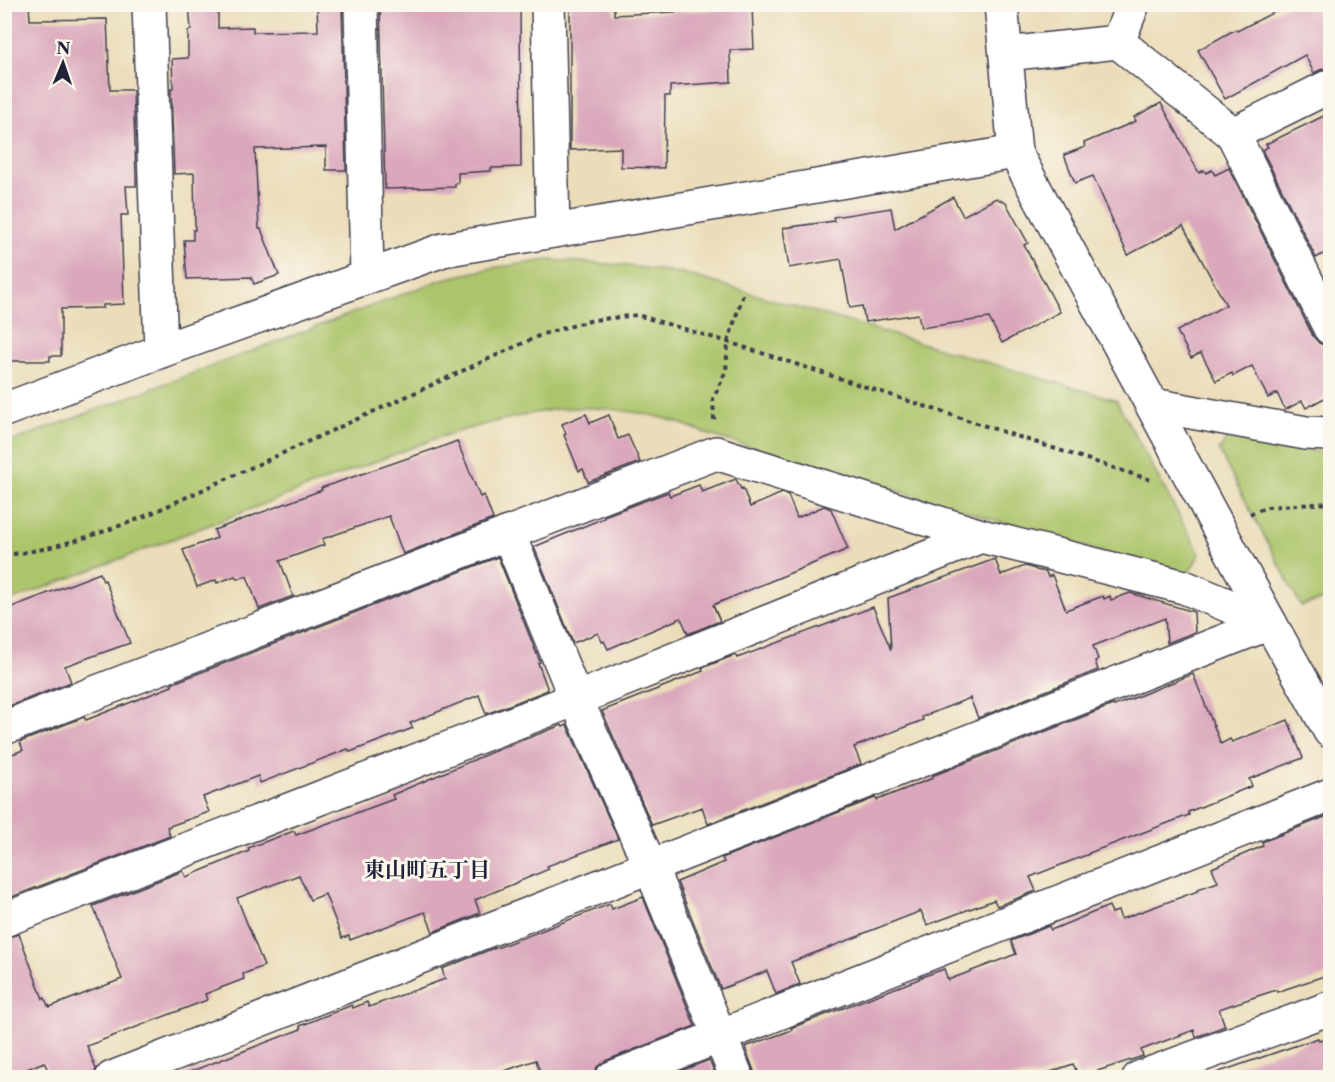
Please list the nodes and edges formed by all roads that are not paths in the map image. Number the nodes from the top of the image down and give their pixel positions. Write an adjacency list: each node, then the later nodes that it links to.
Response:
1 (149, 4): 15 (street)
2 (361, 4): 12 (street)
3 (548, 4): 11 (street)
4 (1001, 4): 7 (street)
5 (1133, 4): 6 (street)
6 (1118, 42): 7 (street); 9 (street)
7 (1006, 54): 10 (street)
8 (1330, 86): 9 (street)
9 (1233, 134): 13 (street)
10 (1015, 152): 11 (street); 16 (street)
11 (553, 231): 12 (street)
12 (367, 276): 15 (street)
13 (1322, 286): 14 (street)
14 (1330, 328)
15 (161, 351): 17 (street)
16 (1153, 405): 18 (street); 21 (street)
17 (4, 410)
18 (1330, 434)
19 (508, 533): 20 (street); 22 (street); 23 (street)
20 (981, 536): 21 (street); 22 (street)
21 (1270, 623): 24 (street); 26 (street)
22 (576, 699): 26 (street); 27 (street)
23 (4, 729)
24 (1330, 731)
25 (1330, 795): 29 (street)
26 (650, 866): 29 (street); 30 (street)
27 (4, 920)
28 (1330, 1008): 33 (street)
29 (720, 1036): 31 (street); 32 (street)
30 (112, 1077)
31 (612, 1077)
32 (737, 1077)
33 (1139, 1077)

